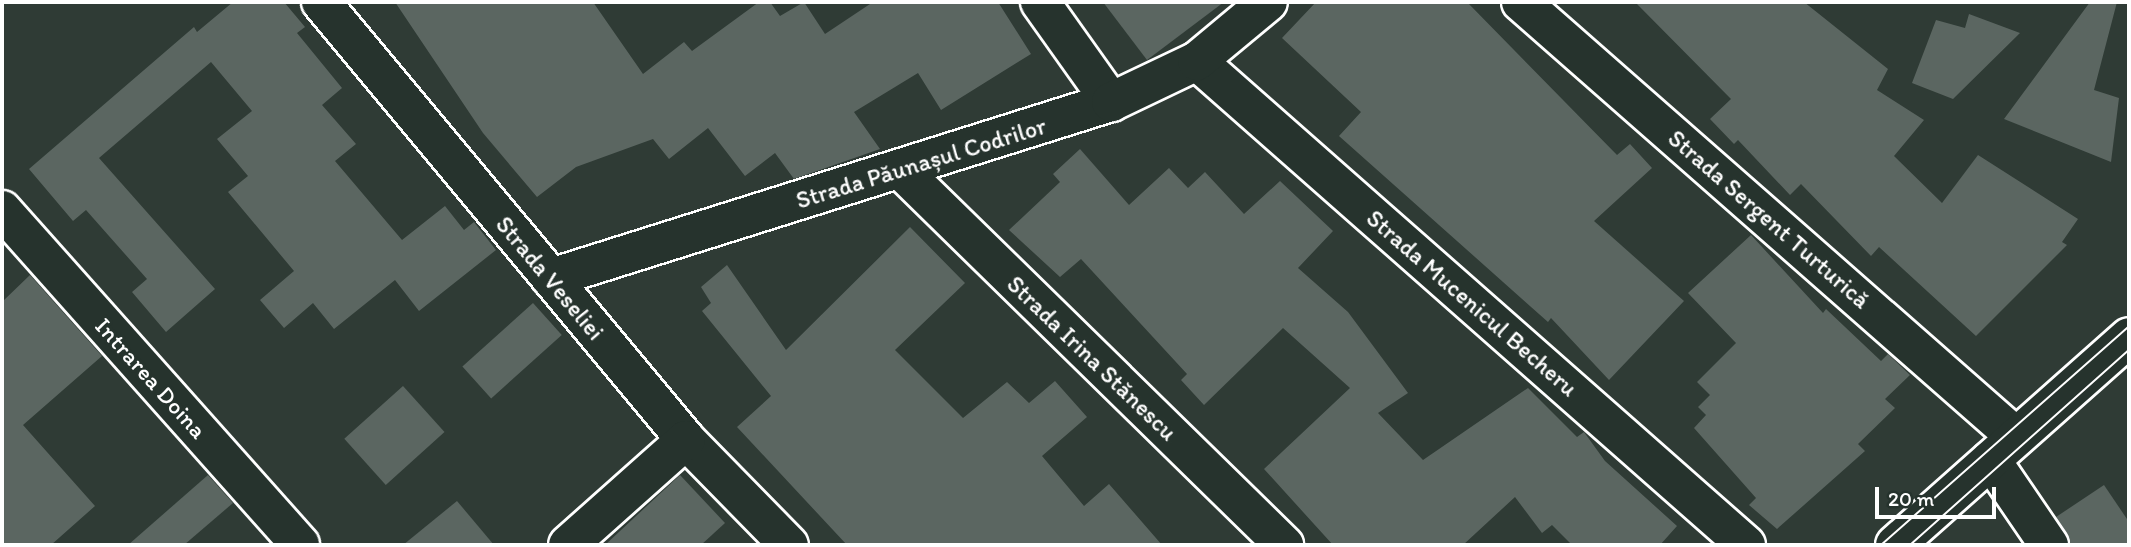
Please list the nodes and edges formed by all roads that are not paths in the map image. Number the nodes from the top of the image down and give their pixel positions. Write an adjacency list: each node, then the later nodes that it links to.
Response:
1 (1040, 2): 6 (street)
2 (1268, 2): 5 (street, Strada Păunașul Codrilor)
3 (1521, 2): 12 (street, Strada Sergent Turturică)
4 (328, 4): 9 (street, Strada Veseliei)
5 (1198, 61): 6 (street, Strada Păunașul Codrilor); 17 (street, Strada Mucenicul Becheru)
6 (1111, 102): 7 (street, Strada Păunașul Codrilor)
7 (901, 171): 9 (street, Strada Păunașul Codrilor); 16 (street, Strada Irina Stănescu)
8 (2, 210): 13 (street, Intrarea Doina)
9 (551, 278): 11 (street, Strada Veseliei)
10 (2129, 337): 12 (street)
11 (686, 440): 14 (street); 15 (street, Strada Veseliei)
12 (2004, 449): 18 (street); 19 (street, Strada Sergent Turturică)
13 (300, 545)
14 (568, 545)
15 (789, 545)
16 (1284, 545)
17 (1746, 545)
18 (1895, 545)
19 (2049, 545)

